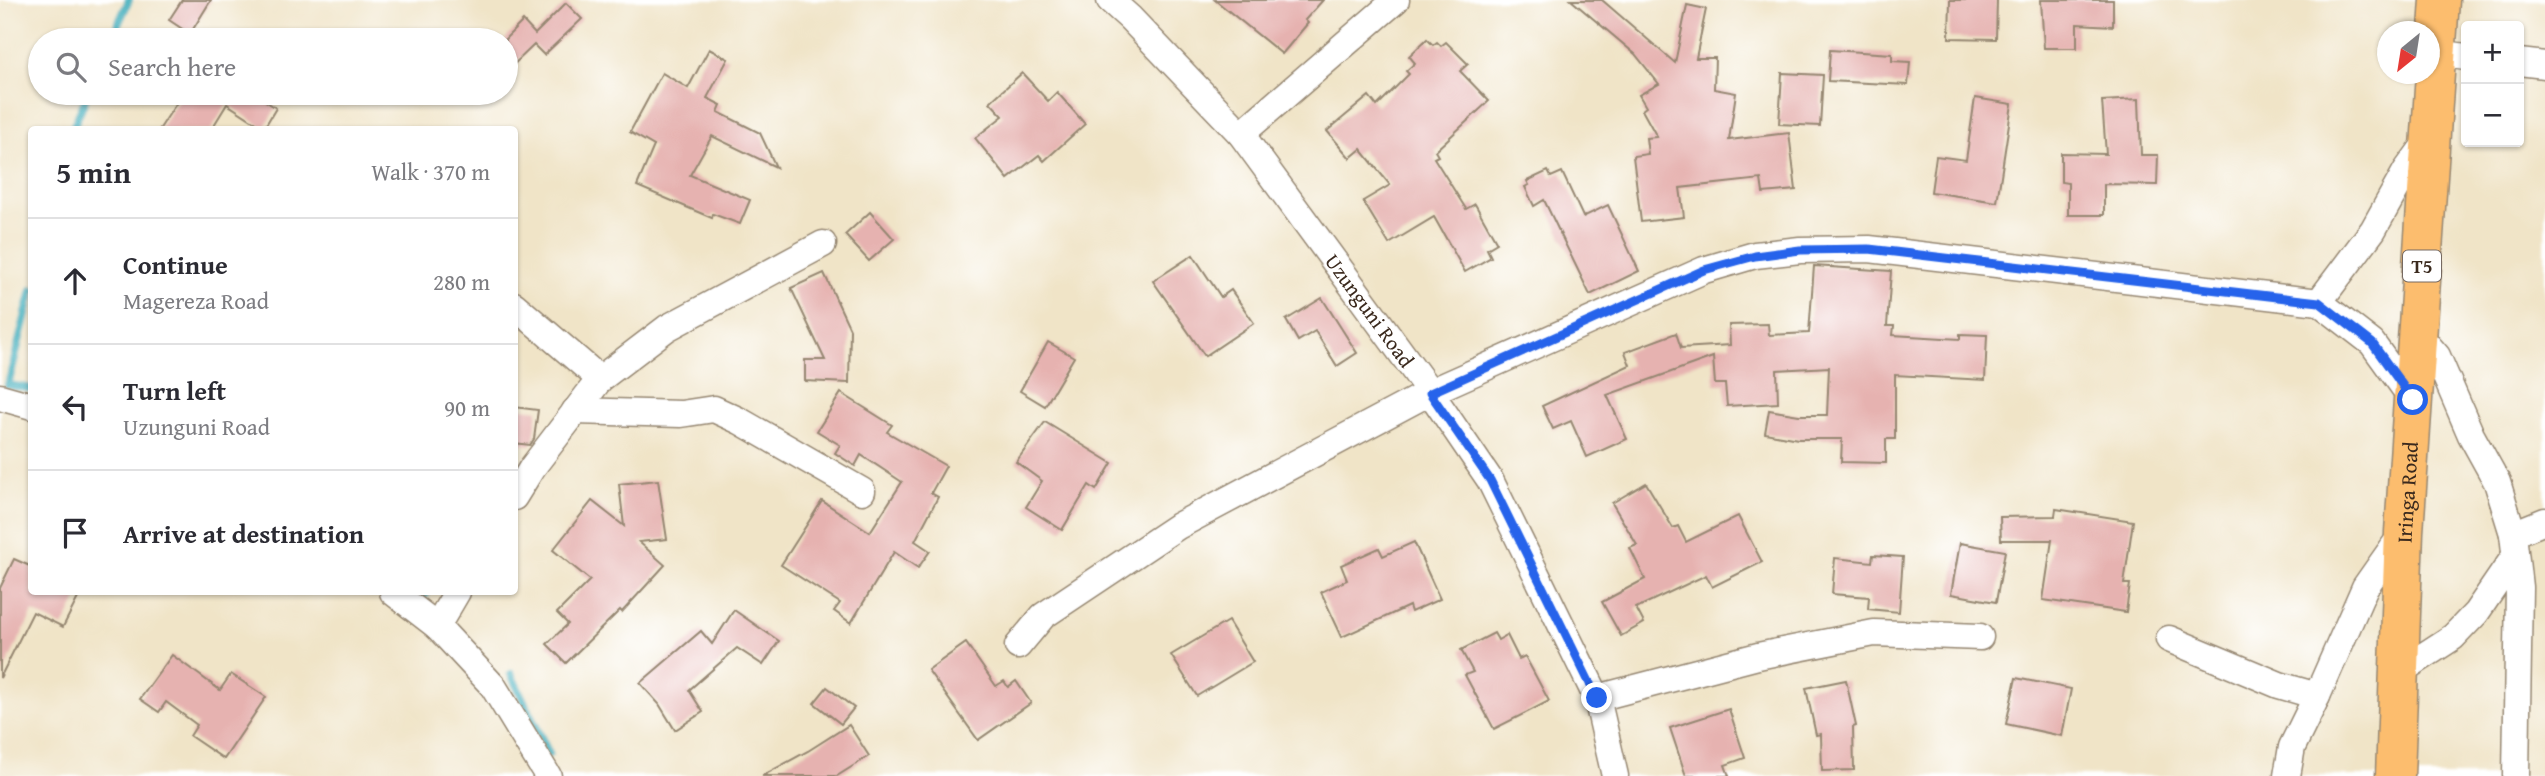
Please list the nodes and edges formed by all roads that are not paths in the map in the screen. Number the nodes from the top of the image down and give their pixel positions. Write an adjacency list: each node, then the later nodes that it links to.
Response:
1 (1110, 0): 7 (street, Uzunguni Road)
2 (1396, 0): 7 (street)
3 (2440, 0): 4 (highway, Iringa Road / T5)
4 (2451, 55): 8 (highway, Iringa Road / T5)
5 (2524, 63): 6 (street)
6 (2545, 65)
7 (1241, 134): 14 (street, Uzunguni Road)
8 (2430, 137): 10 (street); 12 (highway, Iringa Road / T5)
9 (823, 244): 13 (street)
10 (2319, 302): 14 (street); 16 (street)
11 (518, 308): 13 (street)
12 (2417, 333): 16 (highway, Iringa Road / T5); 23 (street)
13 (600, 379): 18 (street)
14 (1430, 393): 29 (street); 32 (street, Uzunguni Road)
15 (0, 397): 17 (street)
16 (2413, 400): 22 (highway, Iringa Road / T5)
17 (28, 405)
18 (575, 411): 19 (street); 20 (street)
19 (518, 491)
20 (862, 491)
21 (2545, 521): 23 (street)
22 (2404, 532): 30 (highway, Iringa Road / T5); 31 (street)
23 (2514, 545): 30 (street); 37 (street)
24 (397, 595): 26 (street)
25 (455, 595): 26 (street)
26 (437, 626): 33 (street)
27 (1980, 637): 32 (street)
28 (2169, 639): 31 (street)
29 (1018, 646)
30 (2399, 672): 36 (highway, Iringa Road / T5)
31 (2317, 696): 35 (street)
32 (1597, 698): 34 (street, Uzunguni Road)
33 (548, 776)
34 (1615, 776)
35 (2287, 776)
36 (2395, 776)
37 (2516, 776)

